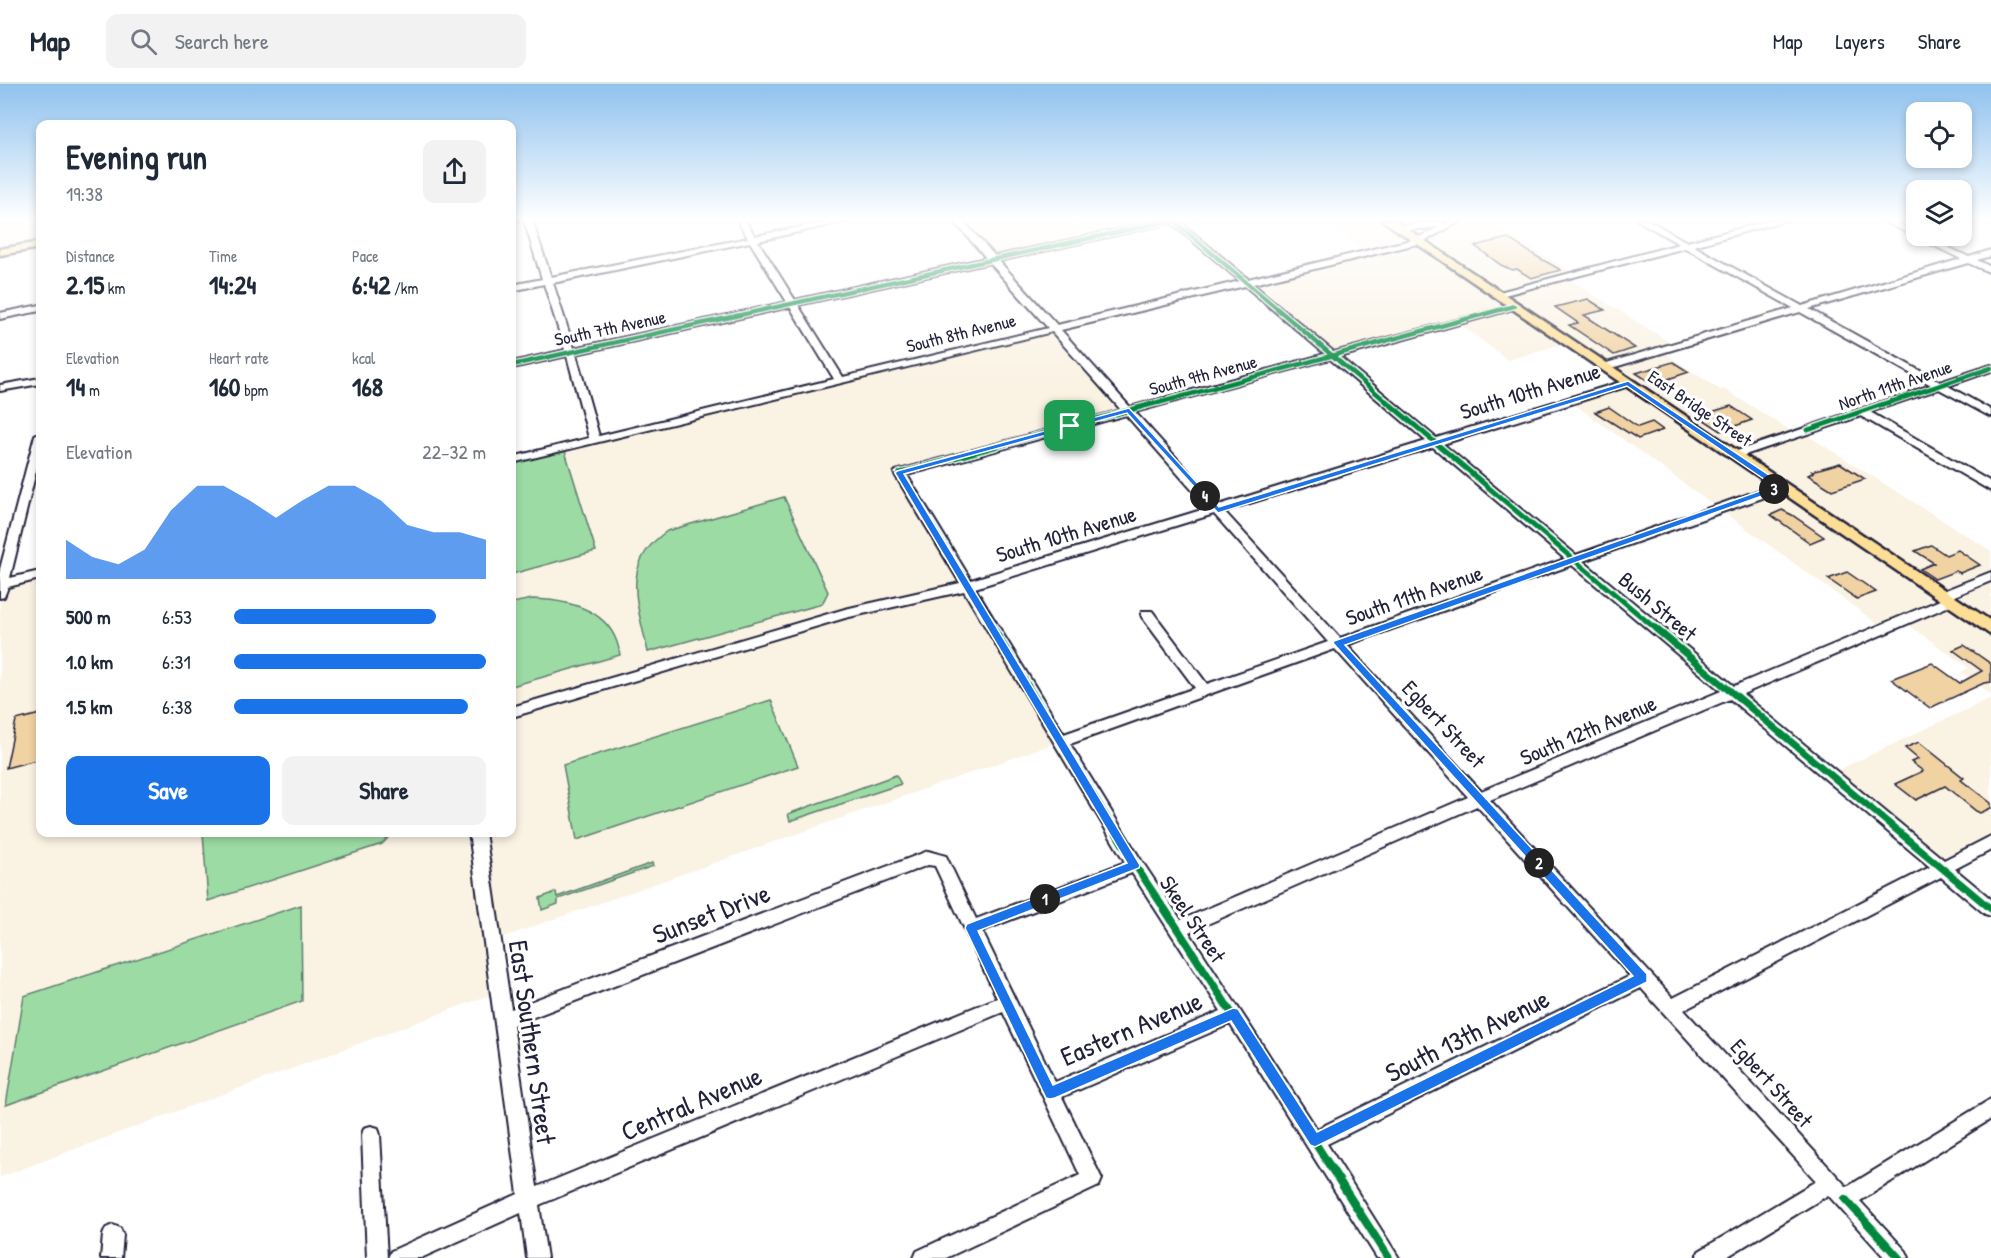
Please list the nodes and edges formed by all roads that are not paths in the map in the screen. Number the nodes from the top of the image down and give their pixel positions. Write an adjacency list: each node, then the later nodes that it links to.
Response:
1 (544, 275): 12 (street)
2 (577, 275): 12 (street)
3 (774, 275): 16 (street)
4 (925, 275): 16 (street, South 7th Avenue)
5 (1006, 275): 21 (street, Egbert Street)
6 (1238, 275): 13 (street, Bush Street)
7 (1281, 275): 13 (street, South 8th Avenue)
8 (1468, 275): 15 (main road, East Bridge Street)
9 (1573, 275): 15 (street)
10 (1740, 275): 19 (street)
11 (1916, 275): 19 (street)
12 (546, 281): 14 (street); 22 (street)
13 (1248, 283): 21 (street, South 8th Avenue); 23 (street, Bush Street)
14 (516, 287)
15 (1497, 294): 17 (main road, East Bridge Street)
16 (792, 304): 22 (street, South 7th Avenue); 27 (street)
17 (1514, 306): 23 (street, South 9th Avenue); 25 (main road, East Bridge Street)
18 (36, 309): 20 (street)
19 (1802, 309): 25 (street); 30 (street)
20 (0, 316)
21 (1055, 329): 27 (street, South 8th Avenue); 32 (street, Egbert Street)
22 (570, 352): 24 (street, South 7th Avenue); 35 (street)
23 (1334, 356): 32 (street, South 9th Avenue); 36 (street, Bush Street)
24 (516, 364)
25 (1604, 367): 29 (main road, East Bridge Street)
26 (1991, 369): 30 (street, North 11th Avenue)
27 (840, 381): 35 (street, South 8th Avenue)
28 (36, 382): 31 (street)
29 (1628, 383): 36 (street, South 10th Avenue); 37 (main road, East Bridge Street)
30 (1939, 386): 33 (street, North 11th Avenue); 34 (street)
31 (0, 388)
32 (1129, 410): 40 (street, South 9th Avenue); 43 (street, Egbert Street)
33 (1862, 412): 37 (street, North 11th Avenue); 42 (street)
34 (1991, 414)
35 (595, 440): 38 (street, South 8th Avenue)
36 (1435, 442): 43 (street, South 10th Avenue); 44 (street, Bush Street)
37 (1735, 455): 41 (main road, East Bridge Street)
38 (516, 459)
39 (36, 469): 48 (street)
40 (900, 473): 47 (street, Skeel Street)
41 (1781, 486): 44 (street, South 11th Avenue); 49 (main road, East Bridge Street)
42 (1991, 487)
43 (1218, 510): 47 (street, South 10th Avenue); 52 (street, Egbert Street)
44 (1575, 561): 52 (street, South 11th Avenue); 54 (street, Bush Street)
45 (36, 576): 48 (street)
46 (1991, 576): 49 (street, South 12th Avenue)
47 (967, 586): 55 (street, South 10th Avenue); 56 (street, Skeel Street)
48 (1, 588)
49 (1946, 599): 51 (main road, East Bridge Street); 54 (street, South 12th Avenue)
50 (1147, 614): 53 (street)
51 (1991, 629)
52 (1338, 643): 53 (street, South 11th Avenue); 57 (street, Egbert Street)
53 (1204, 691): 56 (street, South 11th Avenue)
54 (1732, 692): 57 (street, South 12th Avenue); 61 (street, Bush Street)
55 (516, 711)
56 (1061, 741): 60 (street, Skeel Street)
57 (1480, 798): 64 (street, South 12th Avenue); 65 (street, Egbert Street)
58 (478, 837): 69 (street, East Southern Street)
59 (1991, 843): 61 (street)
60 (1135, 865): 63 (street); 64 (street, Skeel Street)
61 (1942, 868): 62 (street, Bush Street); 67 (street)
62 (1991, 909)
63 (971, 928): 66 (street); 69 (street, Sunset Drive)
64 (1178, 929): 68 (street, Skeel Street)
65 (1643, 978): 67 (street, Egbert Street); 73 (street, South 13th Avenue)
66 (1006, 1002): 70 (street); 76 (street, Central Avenue)
67 (1671, 1008): 74 (street, Egbert Street)
68 (1233, 1014): 70 (street, Eastern Avenue); 73 (street, Skeel Street)
69 (502, 1021): 76 (street, East Southern Street)
70 (1050, 1093): 82 (street)
71 (1991, 1108): 75 (street)
72 (371, 1136): 79 (street)
73 (1315, 1140): 83 (street, Skeel Street)
74 (1830, 1183): 75 (street, Egbert Street); 84 (street)
75 (1845, 1199): 85 (street, Egbert Street)
76 (528, 1200): 80 (street, Central Avenue); 81 (street, East Southern Street)
77 (113, 1235): 78 (street)
78 (111, 1258)
79 (377, 1258)
80 (398, 1258)
81 (537, 1258)
82 (924, 1258)
83 (1389, 1258)
84 (1706, 1258)
85 (1899, 1258)

